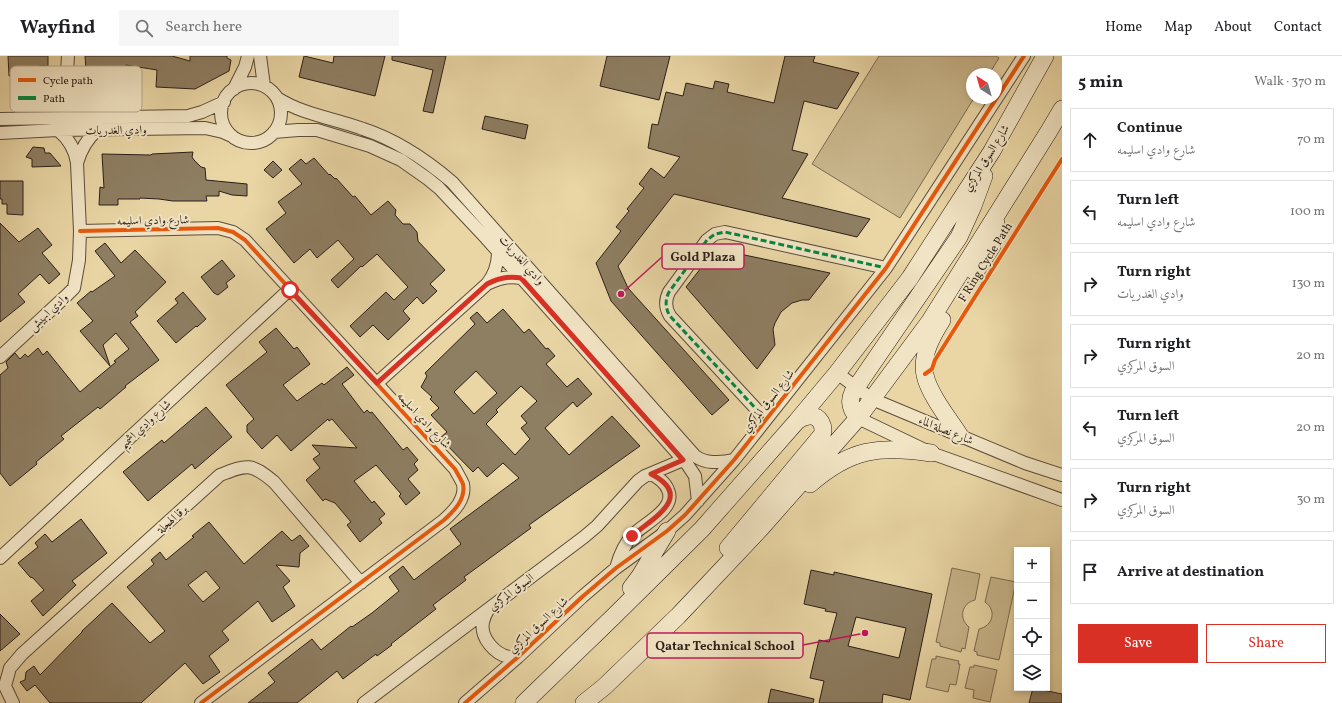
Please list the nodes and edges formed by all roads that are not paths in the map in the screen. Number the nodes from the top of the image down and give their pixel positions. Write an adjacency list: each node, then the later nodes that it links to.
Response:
1 (68, 56): 6 (street)
2 (248, 56): 8 (street)
3 (260, 56): 7 (street)
4 (1045, 56): 20 (main road, شارع السوق المركزي)
5 (1022, 58): 25 (street, شارع السوق المركزي)
6 (68, 66)
7 (264, 86): 8 (street); 9 (street)
8 (234, 89): 10 (street)
9 (277, 98): 17 (street); 40 (street, وادي الغدريات)
10 (224, 102): 14 (street, وادي الغدريات); 19 (street)
11 (1062, 109): 22 (main road)
12 (71, 112): 14 (street)
13 (0, 119): 14 (street, وادي الغدريات)
14 (75, 119)
15 (58, 130): 16 (street, وادي الغدريات); 18 (street, وادي الغدريات); 21 (street, وادي ابهيش)
16 (97, 130): 19 (street, وادي الغدريات); 21 (street, وادي ابهيش)
17 (274, 132): 19 (street); 24 (street, وادي الغدريات)
18 (0, 133)
19 (232, 136)
20 (992, 151): 30 (main road, شارع السوق المركزي); 32 (main road)
21 (77, 163): 23 (street, وادي ابهيش)
22 (998, 213): 33 (main road); 37 (main road)
23 (80, 231): 28 (street, شارع وادي اسليمه); 29 (street, وادي ابهيش)
24 (498, 252): 26 (street, وادي الغدريات); 27 (street)
25 (886, 268): 35 (street, شارع السوق المركزي); 35 (street)
26 (521, 278): 27 (street); 39 (street, وادي الغدريات)
27 (487, 284): 31 (street)
28 (290, 290): 31 (street, شارع وادي اسليمه); 47 (street, شارع وادي اشميم)
29 (0, 357)
30 (837, 373): 32 (street, شارع نصلة الماء); 36 (main road, شارع السوق المركزي)
31 (377, 383): 49 (street, شارع وادي اسليمه)
32 (856, 387): 33 (street, شارع نصلة الماء); 34 (main road)
33 (872, 399): 34 (main road); 37 (street, شارع نصلة الماء)
34 (858, 418): 38 (street); 45 (main road)
35 (765, 421): 40 (street, شارع السوق المركزي)
36 (797, 421): 51 (main road); 52 (main road, شارع السوق المركزي)
37 (960, 436): 42 (street, شارع نصلة الماء)
38 (930, 453): 43 (street); 45 (main road)
39 (683, 460): 41 (street, السوق المركزي); 44 (street, وادي الغدريات)
40 (734, 460): 44 (street, شارع السوق المركزي)
41 (651, 474): 48 (street); 50 (street, السوق المركزي)
42 (1062, 475)
43 (1062, 500)
44 (698, 501): 46 (street, شارع السوق المركزي)
45 (761, 528): 51 (main road)
46 (667, 531): 48 (street, شارع السوق المركزي); 52 (main road)
47 (0, 558)
48 (616, 568): 53 (street, شارع السوق المركزي)
49 (360, 583): 54 (street, برقا الهجلة); 55 (street, شارع وادي اسليمه)
50 (488, 610): 53 (street); 56 (street, السوق المركزي)
51 (678, 616): 59 (main road)
52 (612, 618): 58 (main road, شارع السوق المركزي)
53 (518, 657): 57 (street, شارع السوق المركزي)
54 (13, 703)
55 (201, 703)
56 (364, 703)
57 (465, 703)
58 (524, 703)
59 (584, 703)

